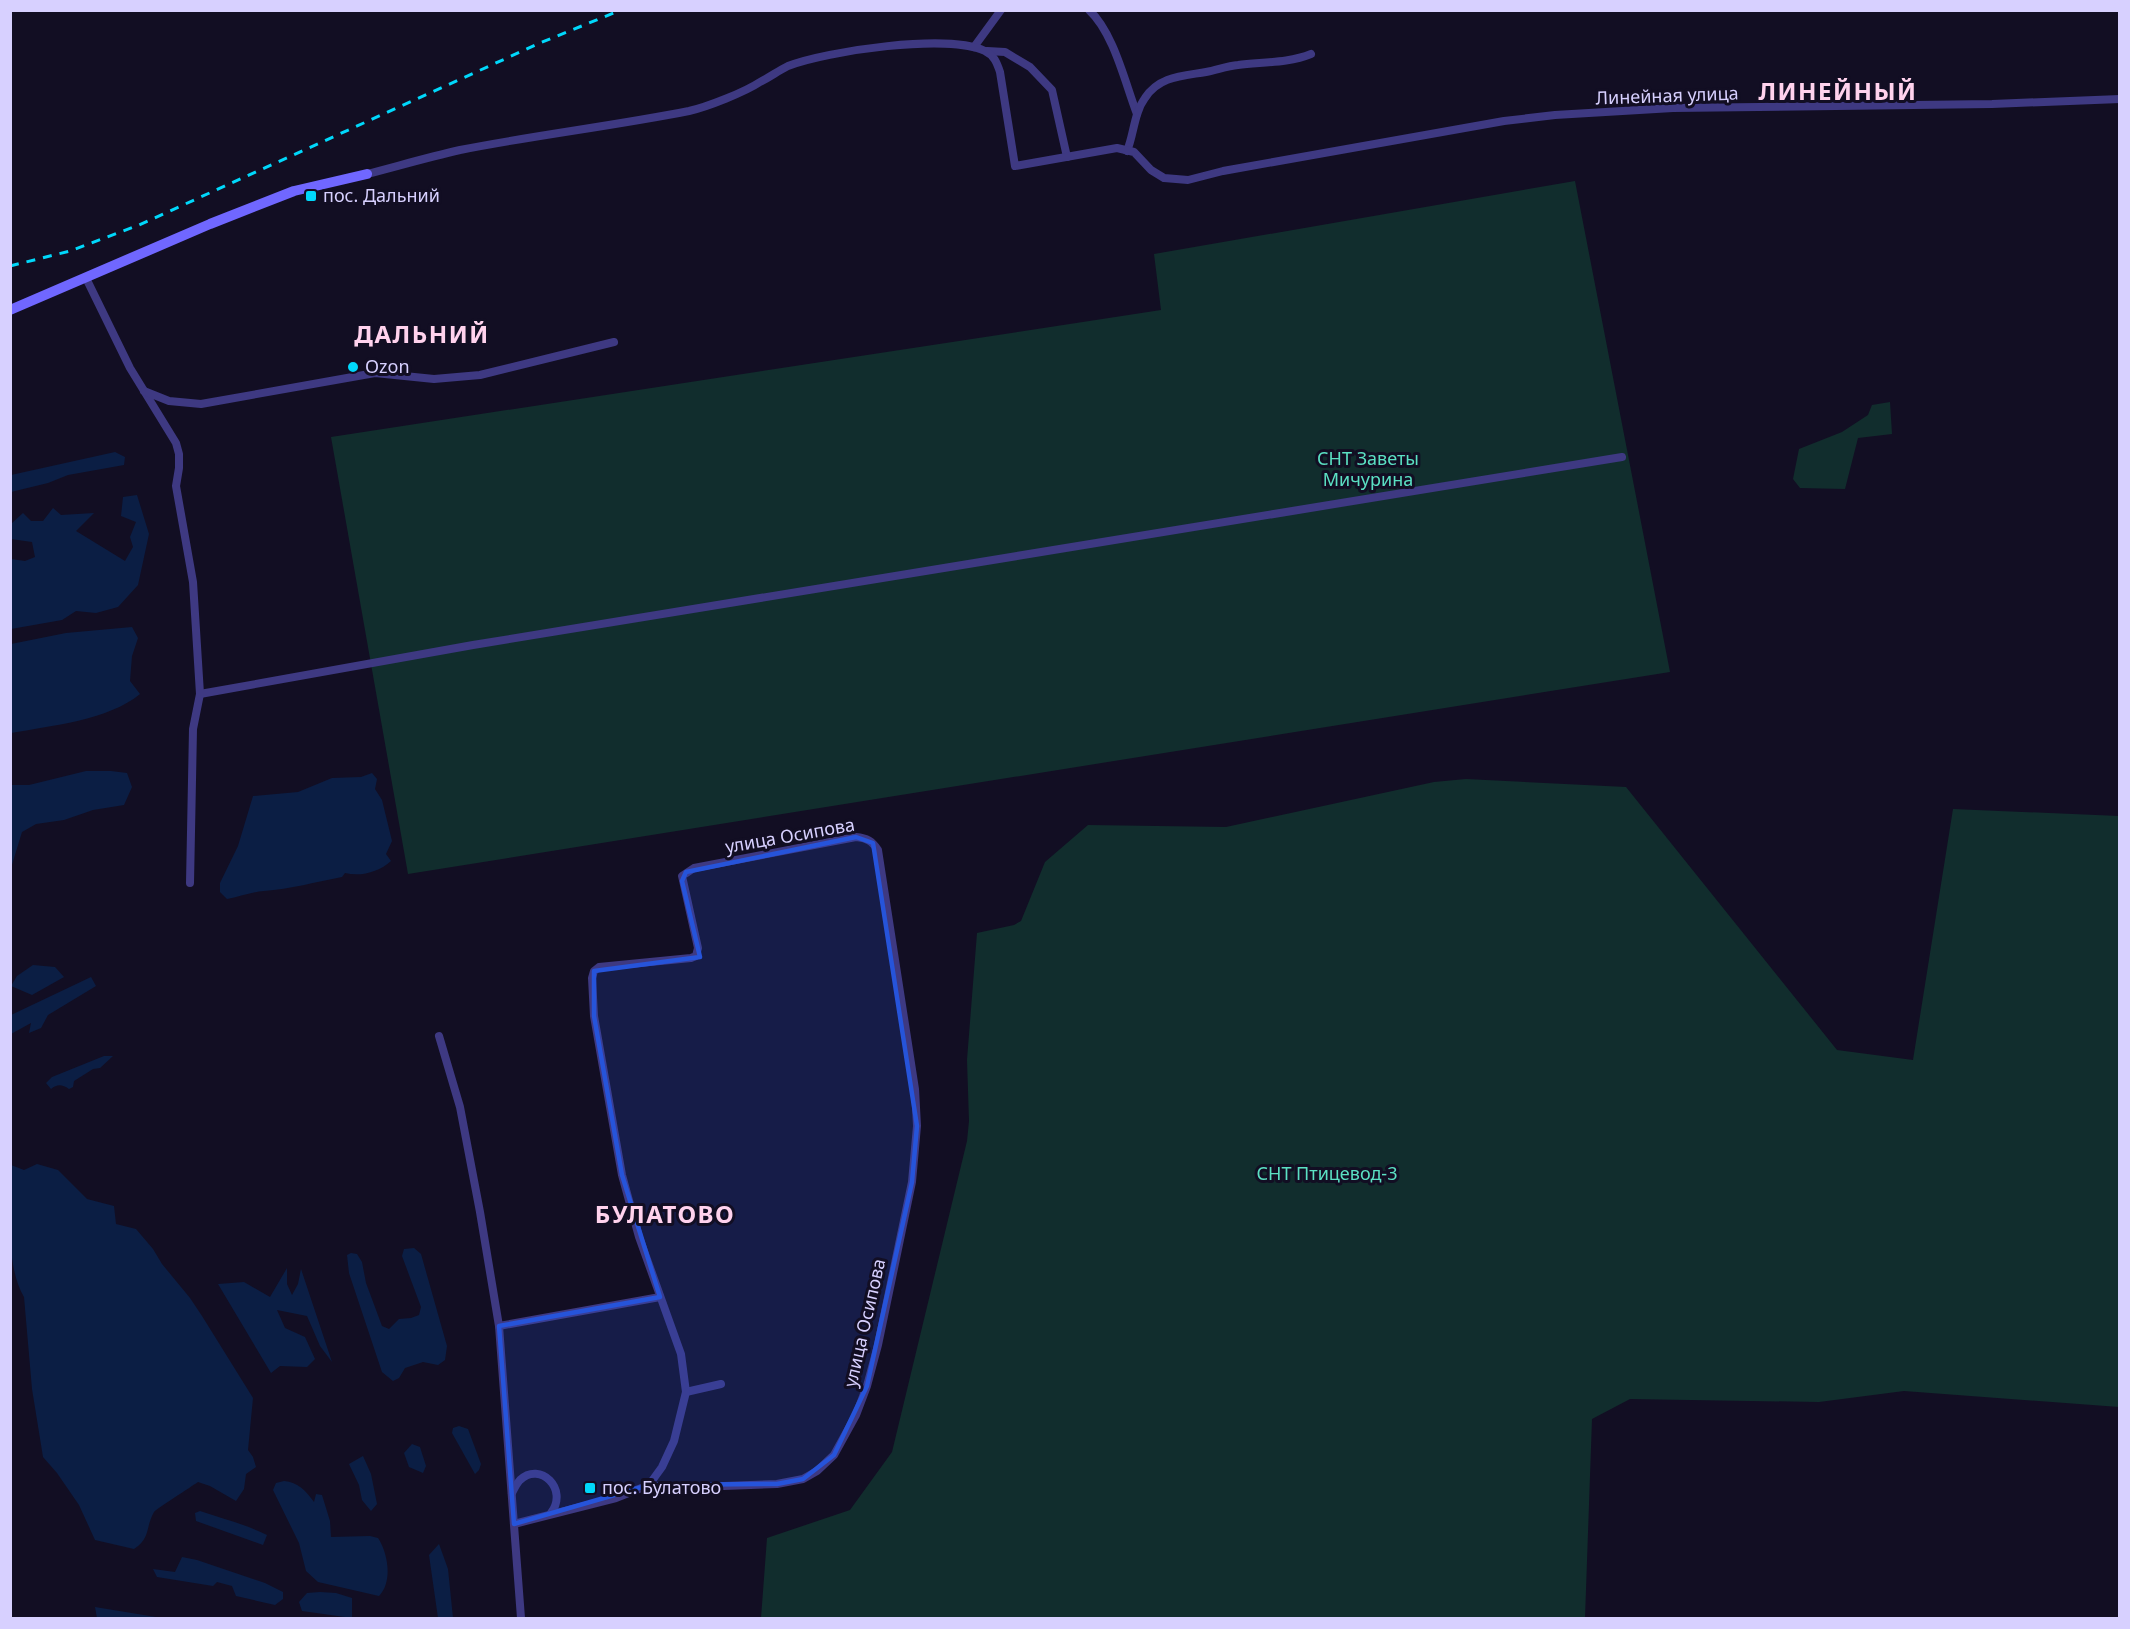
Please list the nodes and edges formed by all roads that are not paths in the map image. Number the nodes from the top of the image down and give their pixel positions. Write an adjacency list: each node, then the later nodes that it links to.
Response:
1 (1001, 10): 3 (street)
2 (1089, 10): 7 (street)
3 (974, 46): 4 (street); 10 (street)
4 (987, 51): 9 (street); 9 (street)
5 (1311, 54): 7 (street)
6 (2120, 99): 8 (street, Линейная улица)
7 (1138, 115): 8 (street)
8 (1127, 151): 9 (street)
9 (1067, 157)
10 (367, 174): 11 (street)
11 (86, 278): 12 (street); 14 (street)
12 (10, 310)
13 (614, 342): 14 (street)
14 (144, 391): 16 (street)
15 (1622, 457): 16 (street)
16 (200, 693): 17 (street)
17 (190, 882)
18 (439, 1036): 20 (street)
19 (660, 1297): 20 (street); 22 (street, улица Осипова); 23 (street, улица Осипова)
20 (499, 1326): 24 (street)
21 (721, 1384): 22 (street)
22 (686, 1392): 23 (street, улица Осипова)
23 (650, 1485): 25 (street, улица Осипова)
24 (512, 1493): 25 (street); 26 (street)
25 (551, 1513): 26 (street, улица Осипова)
26 (513, 1524): 27 (street)
27 (521, 1618)

